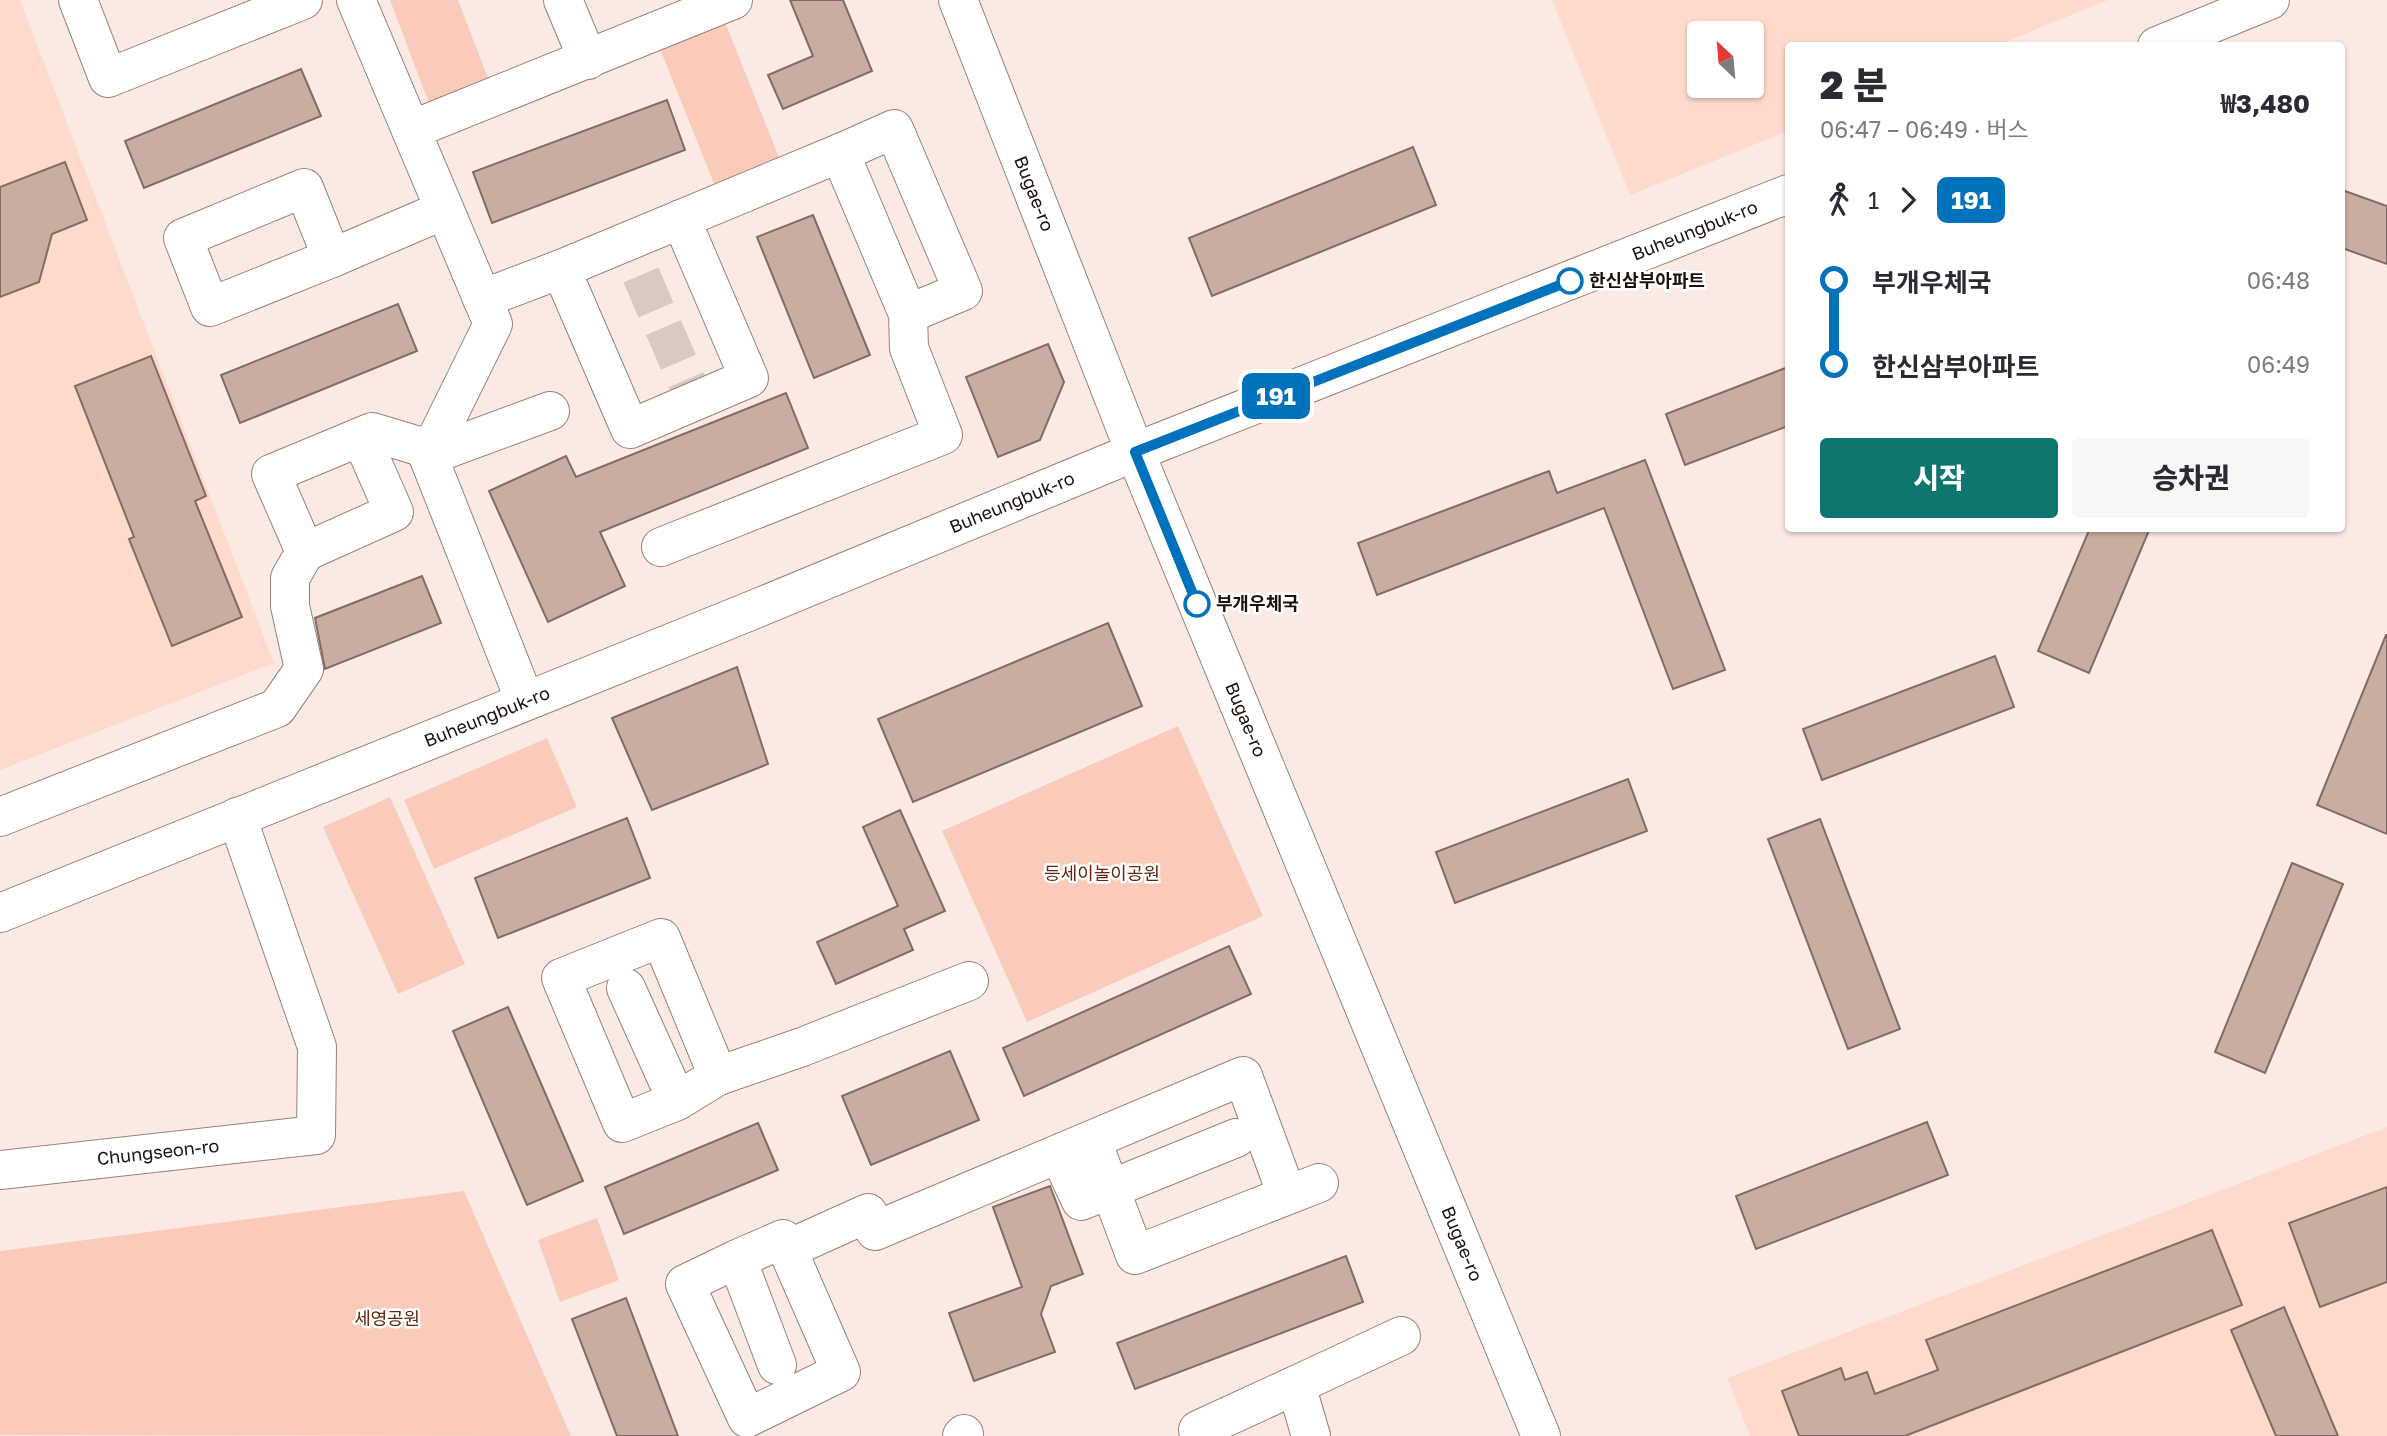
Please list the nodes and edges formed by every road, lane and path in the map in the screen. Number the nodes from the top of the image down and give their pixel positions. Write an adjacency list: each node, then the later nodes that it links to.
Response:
1 (78, 0): 8 (street)
2 (303, 0): 8 (street)
3 (356, 0): 11 (street)
4 (564, 0): 10 (street)
5 (733, 0): 10 (street)
6 (958, 0): 22 (street, Bugae-ro)
7 (2270, 0): 9 (street)
8 (232, 13)
9 (2167, 42)
10 (588, 60): 11 (street)
11 (411, 130): 14 (street)
12 (840, 153): 15 (street); 19 (street); 19 (street)
13 (1785, 195): 22 (street, Buheungbuk-ro)
14 (444, 210): 16 (street); 18 (street)
15 (681, 219): 17 (street); 17 (street)
16 (332, 258)
17 (561, 269): 18 (street)
18 (482, 299): 23 (street)
19 (908, 314): 24 (street)
20 (550, 411): 23 (street)
21 (361, 437): 23 (street); 25 (street); 25 (street)
22 (1135, 452): 26 (street, Buheungbuk-ro); 46 (street, Bugae-ro)
23 (430, 453): 26 (street)
24 (661, 547)
25 (305, 552): 27 (street)
26 (525, 701): 28 (street, Buheungbuk-ro)
27 (0, 817)
28 (237, 817): 29 (street, Buheungbuk-ro); 36 (street, Chungseon-ro)
29 (0, 912)
30 (969, 981): 32 (street)
31 (626, 988): 33 (street)
32 (718, 1076): 33 (street); 33 (street)
33 (677, 1101)
34 (1236, 1138): 38 (street)
35 (1092, 1141): 38 (street); 38 (street); 39 (street)
36 (0, 1170)
37 (1067, 1171): 38 (street)
38 (1111, 1189)
39 (788, 1249): 40 (street); 40 (street)
40 (737, 1259): 42 (street)
41 (1401, 1335): 43 (street)
42 (777, 1364)
43 (1296, 1385): 44 (street); 45 (street)
44 (1198, 1430)
45 (1311, 1436)
46 (1541, 1436)

